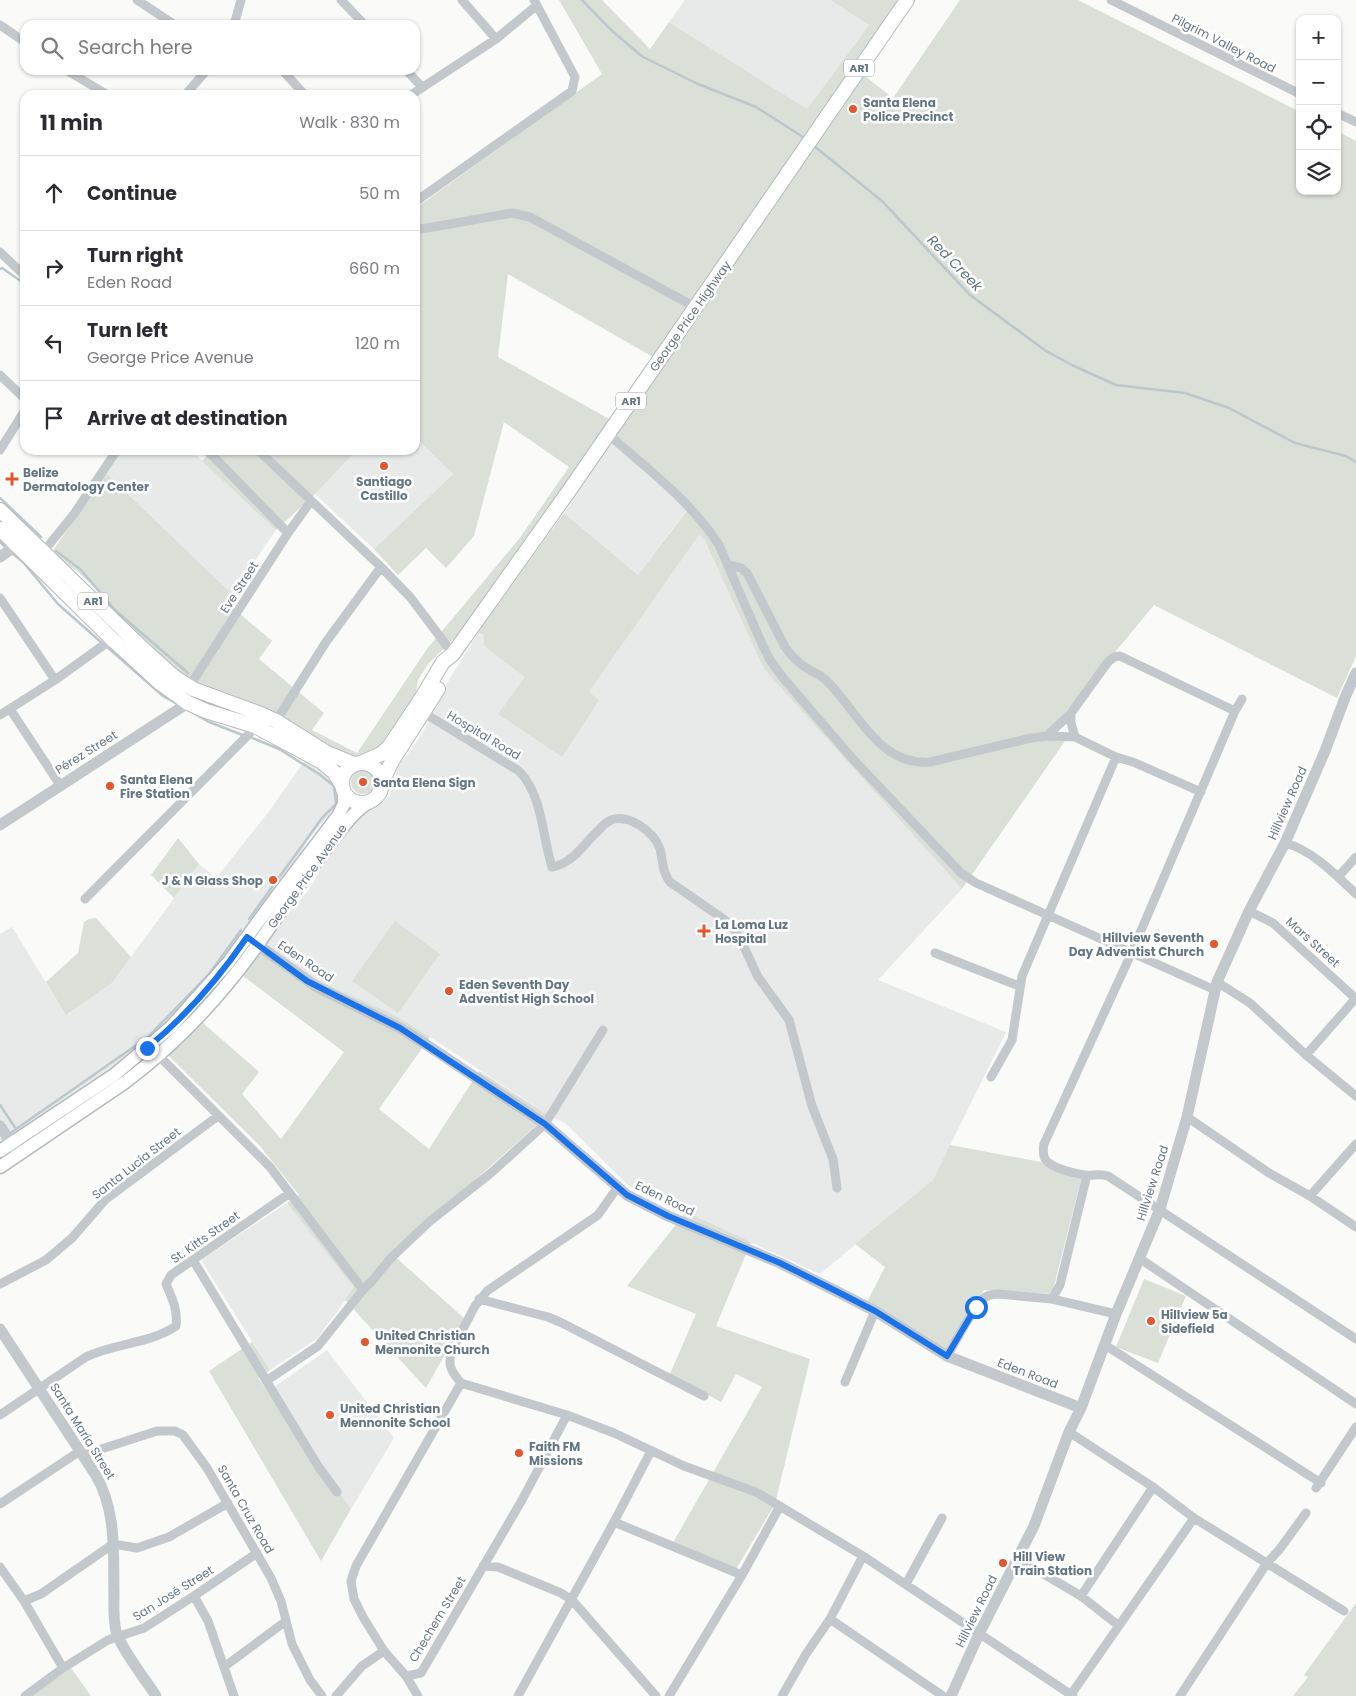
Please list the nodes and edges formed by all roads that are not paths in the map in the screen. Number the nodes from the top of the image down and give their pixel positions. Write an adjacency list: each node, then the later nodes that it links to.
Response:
1 (137, 0): 8 (street)
2 (241, 0): 9 (street)
3 (342, 0): 10 (street)
4 (462, 0): 13 (street)
5 (907, 0): 31 (highway, George Price Highway / AR1)
6 (1111, 0): 23 (street, Pilgrim Valley Road)
7 (535, 3): 13 (street); 26 (street)
8 (167, 20)
9 (238, 20)
10 (360, 20)
11 (0, 25): 12 (street)
12 (20, 39)
13 (496, 39): 18 (street)
14 (74, 75): 19 (street)
15 (204, 75): 20 (street)
16 (287, 75): 21 (street)
17 (411, 75): 18 (street)
18 (422, 87): 22 (street)
19 (100, 90)
20 (196, 90)
21 (300, 90)
22 (418, 90)
23 (1296, 92)
24 (1341, 115): 25 (street)
25 (1356, 122)
26 (420, 198)
27 (420, 229): 31 (street)
28 (0, 252): 29 (street)
29 (4, 262): 30 (street)
30 (20, 273)
31 (695, 307): 35 (highway, George Price Highway / AR1)
32 (0, 375): 33 (street)
33 (20, 394)
34 (20, 418): 36 (street)
35 (608, 434): 47 (street); 51 (highway, George Price Highway / AR1)
36 (0, 450)
37 (114, 455): 45 (street)
38 (212, 455): 43 (street)
39 (263, 455): 40 (street)
40 (311, 501): 43 (street, Eve Street); 48 (street)
41 (0, 510): 45 (highway, AR1)
42 (0, 529): 44 (highway, AR1)
43 (288, 534): 54 (street, Eve Street)
44 (17, 546): 46 (street); 50 (highway, AR1)
45 (43, 552): 54 (highway, AR1)
46 (0, 557)
47 (728, 565): 65 (street); 81 (street)
48 (381, 567): 51 (street); 63 (street)
49 (0, 598): 53 (street)
50 (112, 639): 53 (street); 57 (highway, AR1)
51 (453, 654): 60 (highway, George Price Highway / AR1); 68 (highway, George Price Highway / AR1)
52 (1356, 673): 55 (street, Hillview Road)
53 (54, 680): 58 (street)
54 (189, 687): 63 (highway, AR1)
55 (1351, 696): 75 (street, Hillview Road)
56 (1242, 699): 59 (street)
57 (188, 703): 64 (highway, AR1); 70 (street, Pérez Street)
58 (10, 709): 62 (street); 70 (street)
59 (1235, 711): 61 (street); 72 (street)
60 (424, 713): 69 (highway, George Price Highway / AR1); 104 (street, Hospital Road)
61 (1072, 713): 65 (street); 66 (street)
62 (0, 715)
63 (276, 721): 68 (highway, AR1)
64 (254, 726): 71 (highway, AR1); 79 (street)
65 (1047, 736): 66 (street)
66 (1075, 738): 67 (street)
67 (1116, 757): 72 (street); 81 (street)
68 (358, 764): 69 (highway); 71 (highway)
69 (382, 782): 73 (highway)
70 (60, 785): 74 (street, Pérez Street)
71 (343, 788): 73 (highway); 82 (main road, George Price Avenue)
72 (1201, 792): 84 (street)
73 (370, 801): 82 (main road, George Price Avenue)
74 (0, 825)
75 (1285, 843): 77 (street); 80 (street, Hillview Road)
76 (1356, 857): 77 (street)
77 (1338, 877): 78 (street)
78 (1356, 894)
79 (84, 900)
80 (1249, 911): 86 (street, Hillview Road); 87 (street, Mars Street)
81 (1047, 916): 84 (street); 85 (street)
82 (252, 941): 89 (main road, George Price Avenue); 95 (street, Eden Road)
83 (935, 952): 85 (street)
84 (1131, 954): 86 (street); 102 (street)
85 (1019, 986): 91 (street)
86 (1216, 986): 90 (street); 94 (street, Hillview Road)
87 (1356, 998): 90 (street)
88 (603, 1030): 95 (street)
89 (154, 1050): 93 (street); 97 (main road, George Price Avenue); 100 (main road, George Price Avenue)
90 (1306, 1055): 92 (street)
91 (991, 1077)
92 (1356, 1096)
93 (218, 1116): 105 (street); 111 (street, Santa Lucía Street)
94 (1187, 1117): 106 (street); 107 (street, Hillview Road)
95 (545, 1124): 103 (street, Eden Road); 112 (street)
96 (0, 1126): 97 (street)
97 (12, 1143): 99 (main road, George Price Avenue); 100 (street)
98 (1356, 1144): 106 (street)
99 (0, 1151)
100 (19, 1155): 101 (main road, George Price Avenue)
101 (0, 1167)
102 (1087, 1175): 107 (street); 114 (street)
103 (617, 1188): 113 (street); 115 (street, Eden Road)
104 (837, 1188)
105 (290, 1193): 110 (street, St. Kitts Street); 112 (street)
106 (1310, 1196): 108 (street)
107 (1160, 1209): 109 (street, Hillview Road); 118 (street)
108 (1356, 1227)
109 (1139, 1258): 116 (street, Hillview Road); 126 (street)
110 (193, 1260): 121 (street); 124 (street, St. Kitts Street)
111 (0, 1284)
112 (363, 1290): 121 (street)
113 (479, 1299): 123 (street); 125 (street)
114 (1052, 1299): 116 (street); 120 (street)
115 (875, 1311): 120 (street, Eden Road); 122 (street)
116 (1116, 1314): 119 (street, Hillview Road)
117 (0, 1329): 124 (street, Santa María Street)
118 (1356, 1339)
119 (1105, 1345): 127 (street, Hillview Road); 130 (street)
120 (947, 1356): 127 (street, Eden Road)
121 (266, 1380): 135 (street)
122 (845, 1382)
123 (461, 1383): 129 (street); 162 (street)
124 (39, 1387): 128 (street, St. Kitts Street); 133 (street, Santa María Street)
125 (704, 1396)
126 (1356, 1404)
127 (1081, 1408): 131 (street, Hillview Road)
128 (0, 1415)
129 (567, 1415): 132 (street); 148 (street, Chechem Street)
130 (1356, 1427)
131 (1069, 1432): 134 (street); 146 (street, Hillview Road)
132 (651, 1451): 138 (street); 142 (street)
133 (81, 1453): 136 (street, Santa Cruz Road); 137 (street, Santa Cruz Road); 143 (street, Santa María Street)
134 (1152, 1487): 141 (street); 153 (street)
135 (337, 1492)
136 (228, 1503): 143 (street); 144 (street, Santa Cruz Road)
137 (0, 1504)
138 (780, 1506): 145 (street); 150 (street)
139 (1306, 1513): 147 (street)
140 (942, 1518): 151 (street)
141 (1194, 1518): 147 (street); 159 (street)
142 (614, 1522): 150 (street); 154 (street)
143 (113, 1544): 155 (street); 161 (street, Santa María Street)
144 (257, 1553): 152 (street, San José Street); 158 (street, Santa Cruz Road)
145 (863, 1556): 151 (street); 157 (street)
146 (1018, 1559): 153 (street); 160 (street, Hillview Road)
147 (1267, 1563): 156 (street); 179 (street)
148 (483, 1566): 154 (street); 165 (street, Chechem Street)
149 (0, 1567): 155 (street)
150 (742, 1575): 174 (street)
151 (906, 1584): 160 (street)
152 (194, 1596): 161 (street, San José Street); 163 (street)
153 (1081, 1596): 159 (street)
154 (572, 1600): 166 (street); 173 (street)
155 (24, 1601): 164 (street)
156 (1344, 1611)
157 (830, 1619): 175 (street); 176 (street)
158 (286, 1621): 163 (street); 170 (street, Santa Cruz Road)
159 (1119, 1626): 178 (street)
160 (979, 1634): 177 (street, Hillview Road); 178 (street)
161 (118, 1636): 164 (street, San José Street); 168 (street, Santa María Street)
162 (384, 1651): 165 (street); 171 (street)
163 (224, 1667): 169 (street)
164 (63, 1668): 167 (street, San José Street)
165 (406, 1676): 172 (street)
166 (522, 1694)
167 (24, 1696)
168 (156, 1696)
169 (234, 1696)
170 (322, 1696)
171 (336, 1696)
172 (418, 1696)
173 (656, 1696)
174 (669, 1696)
175 (782, 1696)
176 (943, 1696)
177 (951, 1696)
178 (1072, 1696)
179 (1180, 1696)

